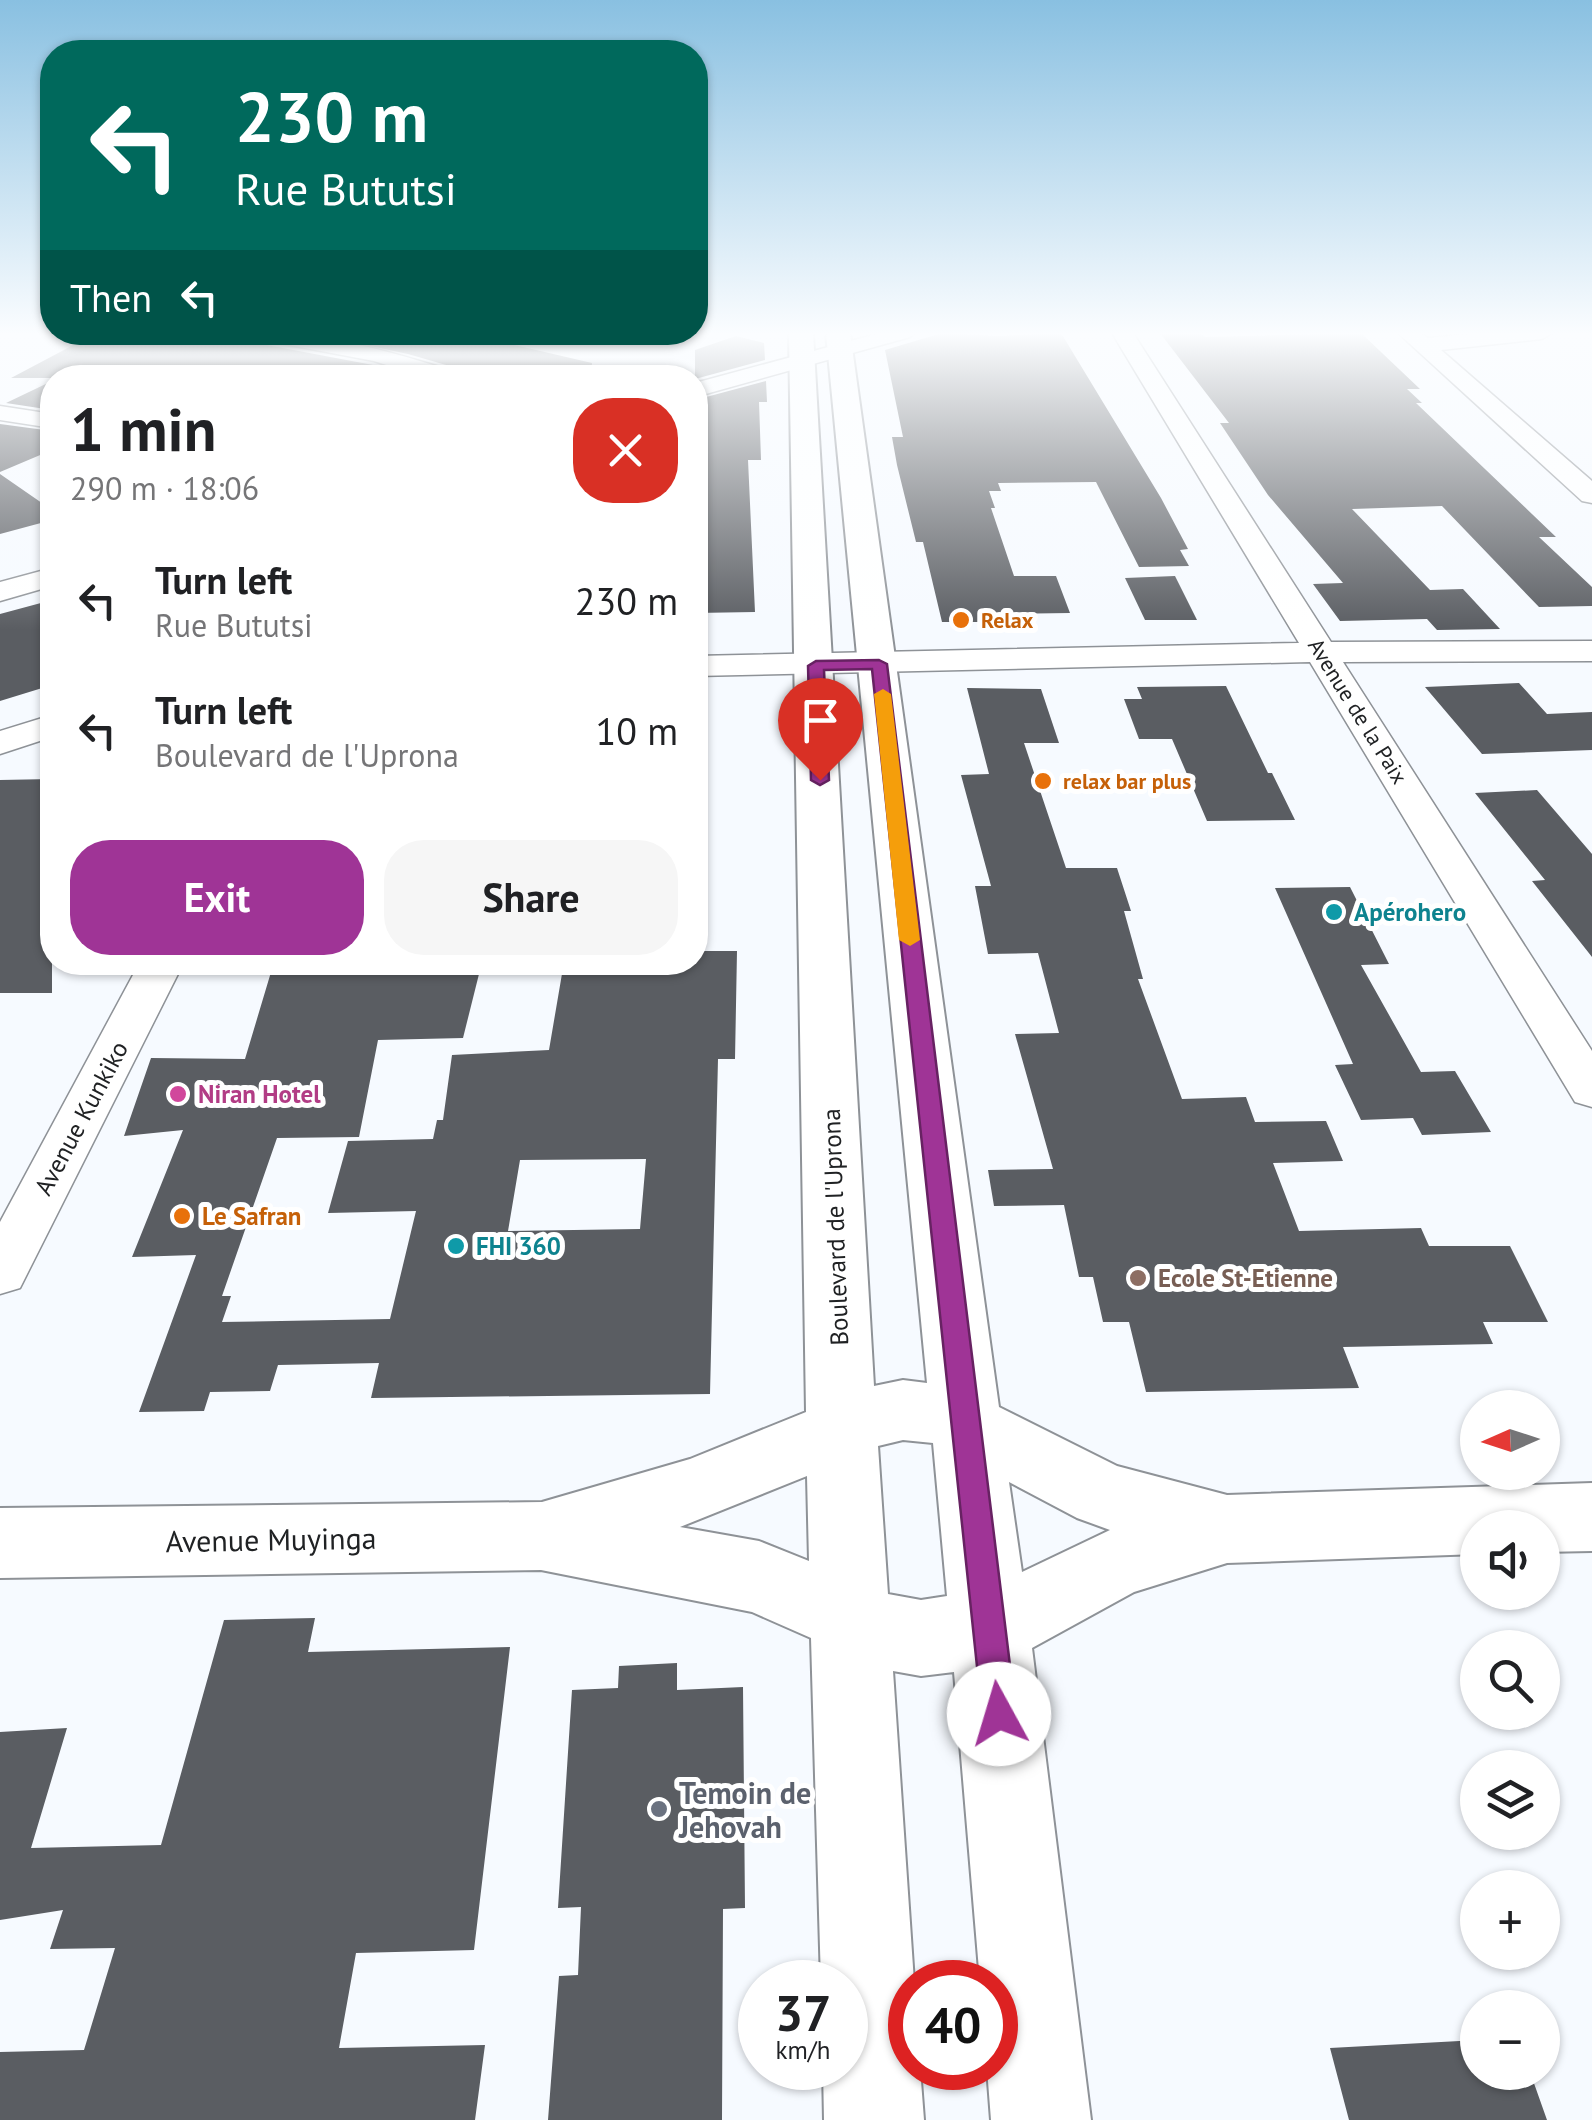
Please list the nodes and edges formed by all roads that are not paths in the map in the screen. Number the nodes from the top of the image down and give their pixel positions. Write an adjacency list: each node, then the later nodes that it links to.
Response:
1 (819, 432): 12 (street, Boulevard de l'Uprona)
2 (837, 432): 10 (street)
3 (1185, 432): 9 (street, Avenue de la Paix)
4 (1521, 432): 5 (street)
5 (1592, 495)
6 (40, 580): 7 (street)
7 (0, 592)
8 (1592, 650): 9 (street)
9 (1322, 652): 10 (street); 16 (street, Avenue de la Paix)
10 (879, 664): 12 (street); 18 (street)
11 (708, 666): 12 (street)
12 (816, 666): 19 (street, Boulevard de l'Uprona)
13 (40, 730): 14 (street)
14 (0, 743)
15 (155, 975): 17 (street, Avenue Kunkiko)
16 (1592, 1090)
17 (0, 1273)
18 (963, 1423): 19 (street, Avenue Muyinga); 21 (street, Avenue Muyinga); 25 (street)
19 (841, 1428): 22 (street, Avenue Muyinga); 24 (street, Boulevard de l'Uprona)
20 (1592, 1517): 21 (street)
21 (1109, 1529): 25 (street)
22 (541, 1536): 23 (street, Avenue Muyinga); 24 (street, Avenue Muyinga)
23 (0, 1543)
24 (851, 1618): 25 (street, Avenue Muyinga); 26 (street, Boulevard de l'Uprona)
25 (990, 1629): 27 (street)
26 (874, 2120)
27 (1041, 2120)

